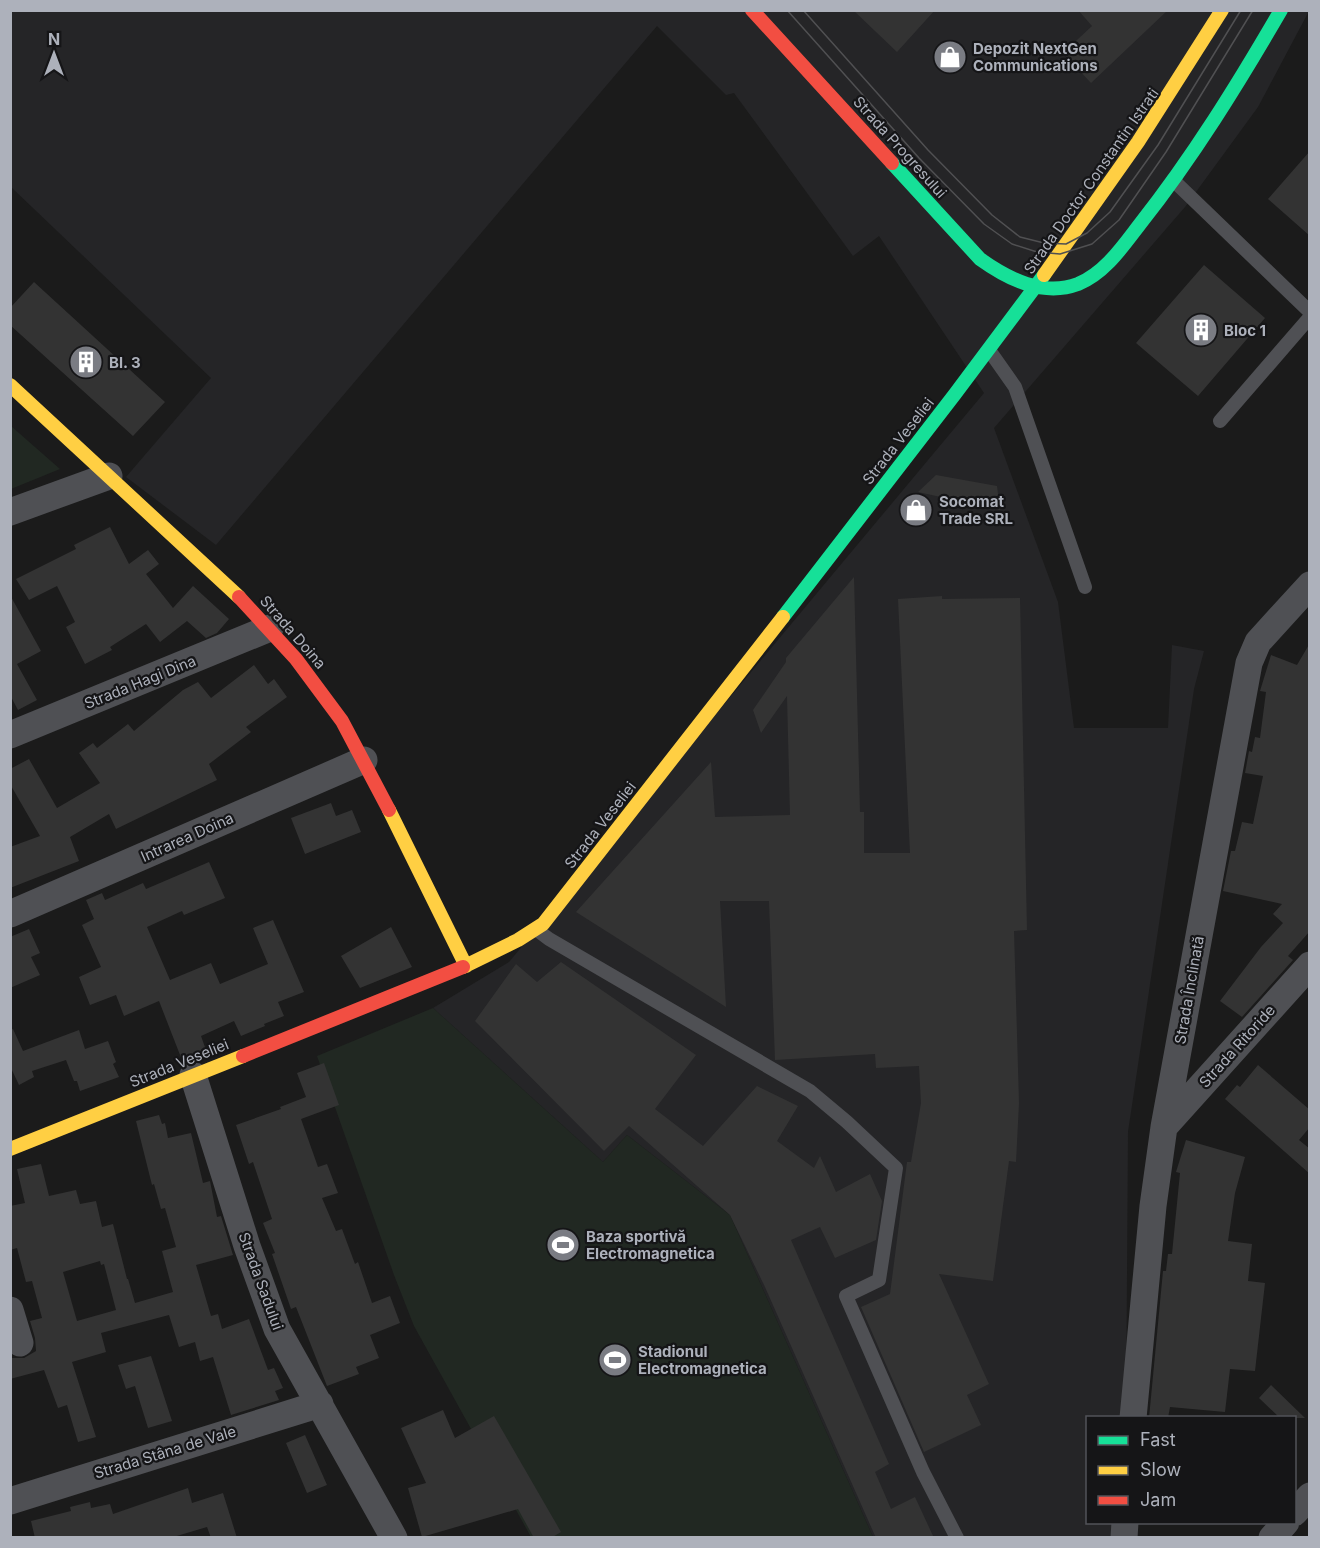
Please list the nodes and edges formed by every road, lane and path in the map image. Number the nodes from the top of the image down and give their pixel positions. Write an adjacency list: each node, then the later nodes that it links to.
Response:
1 (752, 10): 5 (street, Strada Progresului)
2 (1222, 10): 5 (street, Strada Doctor Constantin Istrati)
3 (1281, 10): 4 (street, Strada Doctor Constantin Istrati)
4 (1173, 180): 5 (street, Strada Doctor Constantin Istrati); 6 (lane)
5 (1036, 287): 8 (street, Strada Veseliei)
6 (1310, 312)
7 (1310, 317): 10 (lane)
8 (989, 350): 14 (lane); 19 (street, Strada Veseliei)
9 (10, 385): 11 (street, Strada Doina)
10 (1220, 421)
11 (109, 476): 12 (street); 15 (street, Strada Doina)
12 (10, 512)
13 (1310, 585): 23 (street, Strada Înclinată)
14 (1085, 587)
15 (270, 628): 16 (street, Strada Hagi Dina); 17 (street, Strada Doina)
16 (10, 735)
17 (364, 760): 18 (street, Intrarea Doina); 21 (street, Strada Doina)
18 (10, 915)
19 (537, 930): 21 (street, Strada Veseliei); 34 (lane)
20 (1310, 965): 23 (street, Strada Ritoride)
21 (466, 966): 22 (street, Strada Veseliei)
22 (193, 1075): 24 (street, Strada Veseliei); 27 (street, Strada Sadului)
23 (1164, 1127): 28 (street, Strada Înclinată)
24 (10, 1149)
25 (10, 1310): 26 (street)
26 (20, 1343)
27 (320, 1404): 30 (street, Strada Stâna de Vale); 33 (street, Strada Sadului)
28 (1133, 1416)
29 (1310, 1496): 31 (street)
30 (10, 1501)
31 (1296, 1511)
32 (1284, 1524): 35 (street)
33 (394, 1538)
34 (957, 1538)
35 (1272, 1538)

